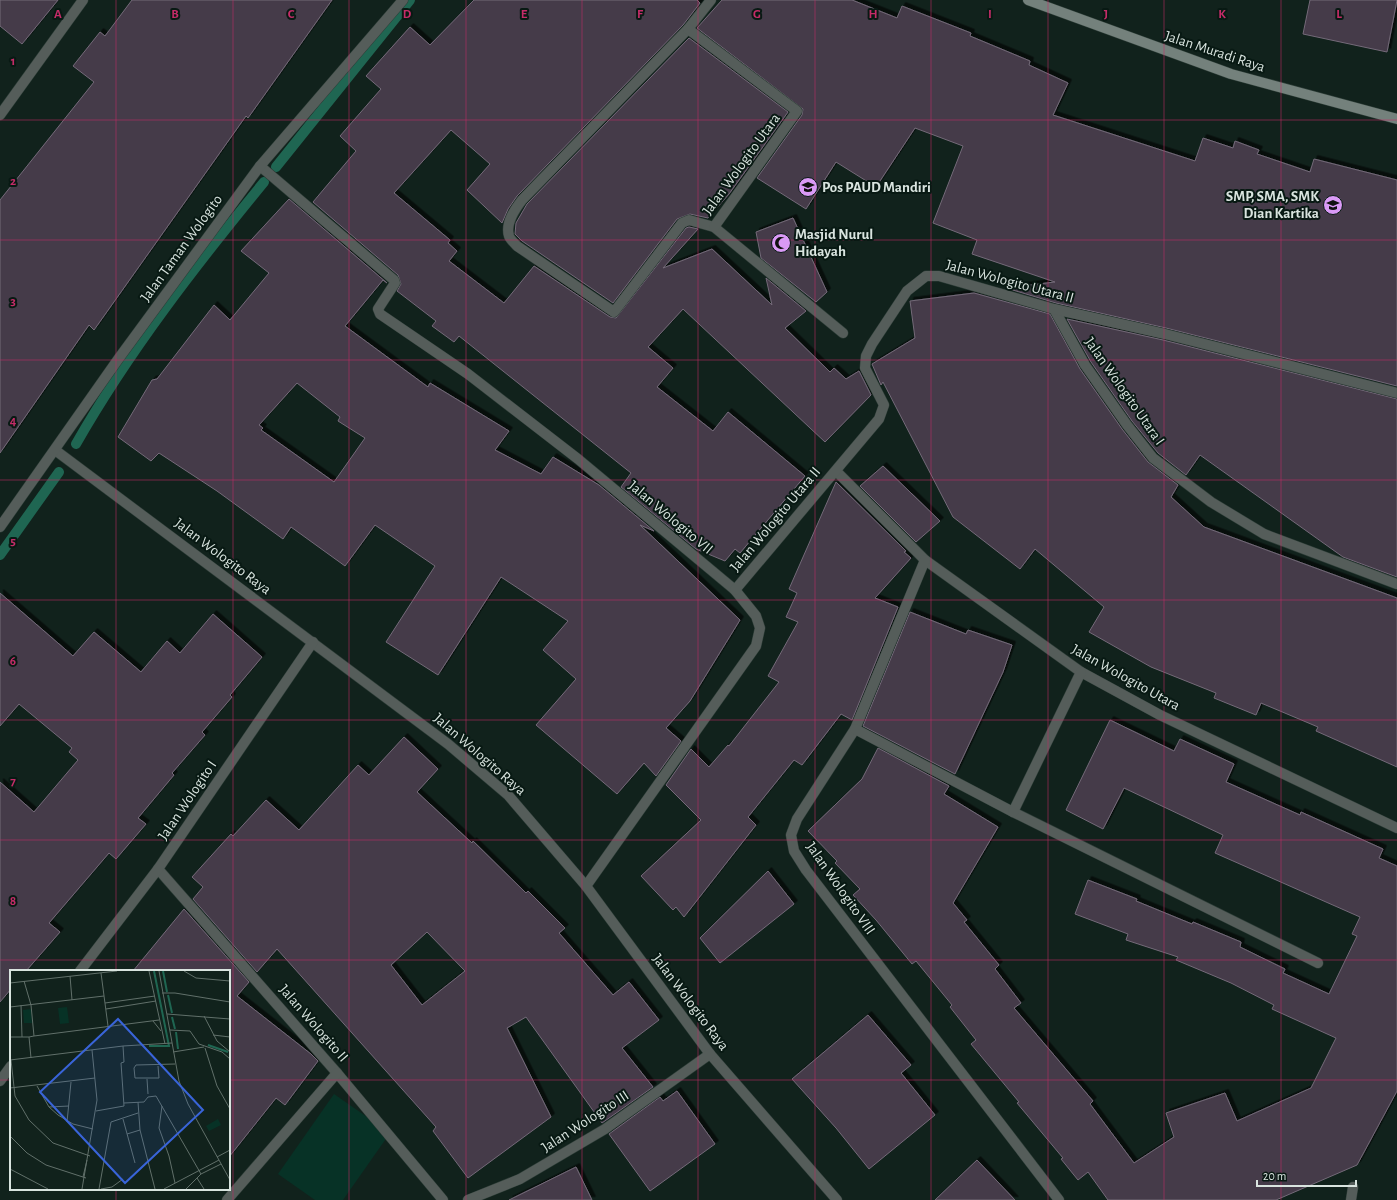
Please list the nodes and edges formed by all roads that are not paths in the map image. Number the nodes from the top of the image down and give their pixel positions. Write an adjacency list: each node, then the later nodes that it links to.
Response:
1 (83, 0): 6 (street)
2 (403, 0): 8 (street, Jalan Taman Wologito)
3 (711, 0): 5 (street, Jalan Wologito Utara)
4 (1028, 0): 7 (street, Jalan Muradi Raya)
5 (688, 29): 9 (street, Jalan Wologito Utara); 9 (street, Jalan Wologito Utara)
6 (0, 115)
7 (1397, 119)
8 (260, 166): 13 (street, Jalan Taman Wologito); 18 (street, Jalan Wologito VII)
9 (714, 227): 11 (street)
10 (1054, 309): 12 (street, Jalan Wologito Utara II); 14 (street, Jalan Wologito Utara II); 17 (street, Jalan Wologito Utara I)
11 (843, 333)
12 (1397, 393)
13 (55, 450): 15 (street, Jalan Taman Wologito); 19 (street, Jalan Wologito Raya)
14 (836, 471): 16 (street, Jalan Wologito Utara); 18 (street, Jalan Wologito Utara II)
15 (0, 527)
16 (926, 560): 20 (street, Jalan Wologito Utara); 21 (street, Jalan Wologito VIII)
17 (1397, 584)
18 (735, 590): 25 (street, Jalan Wologito VII)
19 (313, 642): 24 (street, Jalan Wologito I); 25 (street, Jalan Wologito Raya)
20 (1081, 672): 22 (street); 23 (street, Jalan Wologito Utara)
21 (855, 729): 22 (street); 37 (street, Jalan Wologito VIII)
22 (1013, 812): 26 (street)
23 (1397, 828)
24 (158, 869): 27 (street, Jalan Wologito I); 30 (street, Jalan Wologito II)
25 (586, 886): 28 (street, Jalan Wologito Raya)
26 (1318, 963)
27 (81, 970)
28 (710, 1054): 35 (street, Jalan Wologito III); 36 (street, Jalan Wologito Raya)
29 (10, 1067): 31 (street)
30 (337, 1073): 33 (street); 34 (street, Jalan Wologito II)
31 (0, 1081)
32 (1353, 1186): 38 (street)
33 (227, 1200)
34 (443, 1200)
35 (468, 1200)
36 (837, 1200)
37 (1059, 1200)
38 (1351, 1200)

